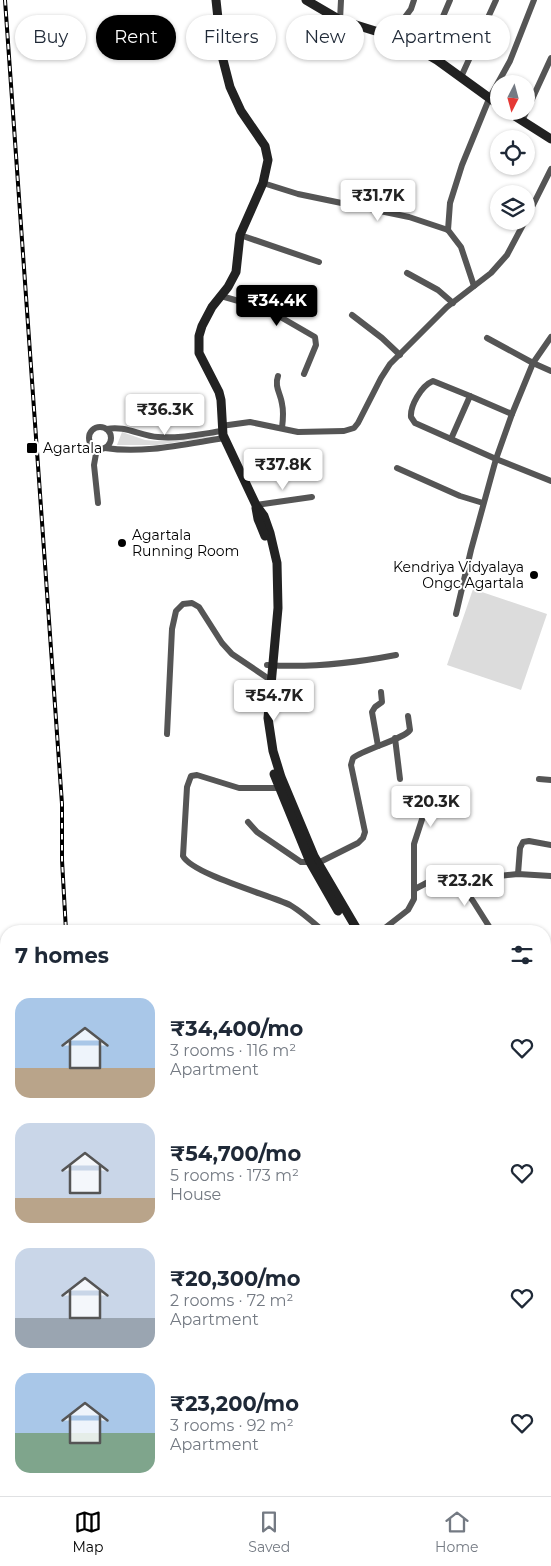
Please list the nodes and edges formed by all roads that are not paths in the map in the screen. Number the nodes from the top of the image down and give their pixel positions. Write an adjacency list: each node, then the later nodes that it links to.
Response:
1 (216, 0): 20 (street)
2 (306, 0): 8 (street)
3 (341, 0): 9 (street)
4 (414, 0): 10 (street)
5 (450, 0): 11 (street)
6 (496, 0): 15 (street)
7 (534, 0): 14 (street)
8 (332, 15)
9 (340, 15)
10 (406, 15)
11 (443, 15)
12 (551, 58): 17 (street)
13 (435, 60): 15 (street)
14 (503, 75)
15 (461, 77): 16 (street)
16 (490, 99): 22 (street)
17 (522, 121): 18 (street)
18 (551, 139)
19 (551, 169): 21 (street)
20 (263, 183): 22 (street); 24 (street)
21 (535, 202)
22 (448, 230): 27 (street)
23 (520, 230): 27 (street)
24 (240, 236): 25 (street); 28 (street)
25 (319, 262)
26 (407, 273): 29 (street)
27 (474, 286): 29 (street)
28 (221, 296): 36 (street); 42 (street)
29 (452, 303): 33 (street)
30 (352, 315): 33 (street)
31 (551, 337): 34 (street)
32 (487, 338): 34 (street)
33 (400, 355): 40 (street)
34 (533, 363): 35 (street); 39 (street)
35 (551, 371)
36 (304, 374)
37 (278, 376): 40 (street)
38 (470, 396): 39 (street); 43 (street); 43 (street)
39 (512, 414): 45 (street)
40 (282, 428): 42 (street)
41 (107, 429): 42 (street); 44 (street); 44 (street)
42 (222, 432): 44 (street); 51 (street)
43 (451, 439): 45 (street)
44 (101, 448): 49 (street)
45 (496, 459): 47 (street); 50 (street)
46 (397, 468): 50 (street)
47 (551, 481)
48 (312, 497): 51 (street)
49 (98, 503)
50 (483, 503): 52 (street)
51 (256, 505): 54 (street)
52 (456, 614)
53 (396, 655): 54 (street)
54 (270, 665): 55 (street); 61 (street)
55 (266, 677): 58 (street); 61 (street)
56 (381, 692): 60 (street)
57 (408, 716): 59 (street)
58 (167, 734)
59 (395, 738): 60 (street); 62 (street)
60 (378, 746): 69 (street)
61 (278, 778): 65 (street); 69 (street)
62 (400, 779)
63 (539, 779): 64 (street)
64 (551, 780)
65 (278, 788): 69 (street); 74 (street)
66 (427, 804): 73 (street)
67 (248, 822): 69 (street)
68 (551, 845): 71 (street)
69 (312, 860): 75 (street); 76 (street)
70 (452, 873): 71 (street); 73 (street); 78 (street)
71 (518, 874): 72 (street)
72 (551, 876)
73 (415, 889): 77 (street)
74 (315, 925)
75 (348, 925)
76 (354, 925)
77 (389, 925)
78 (487, 925)

